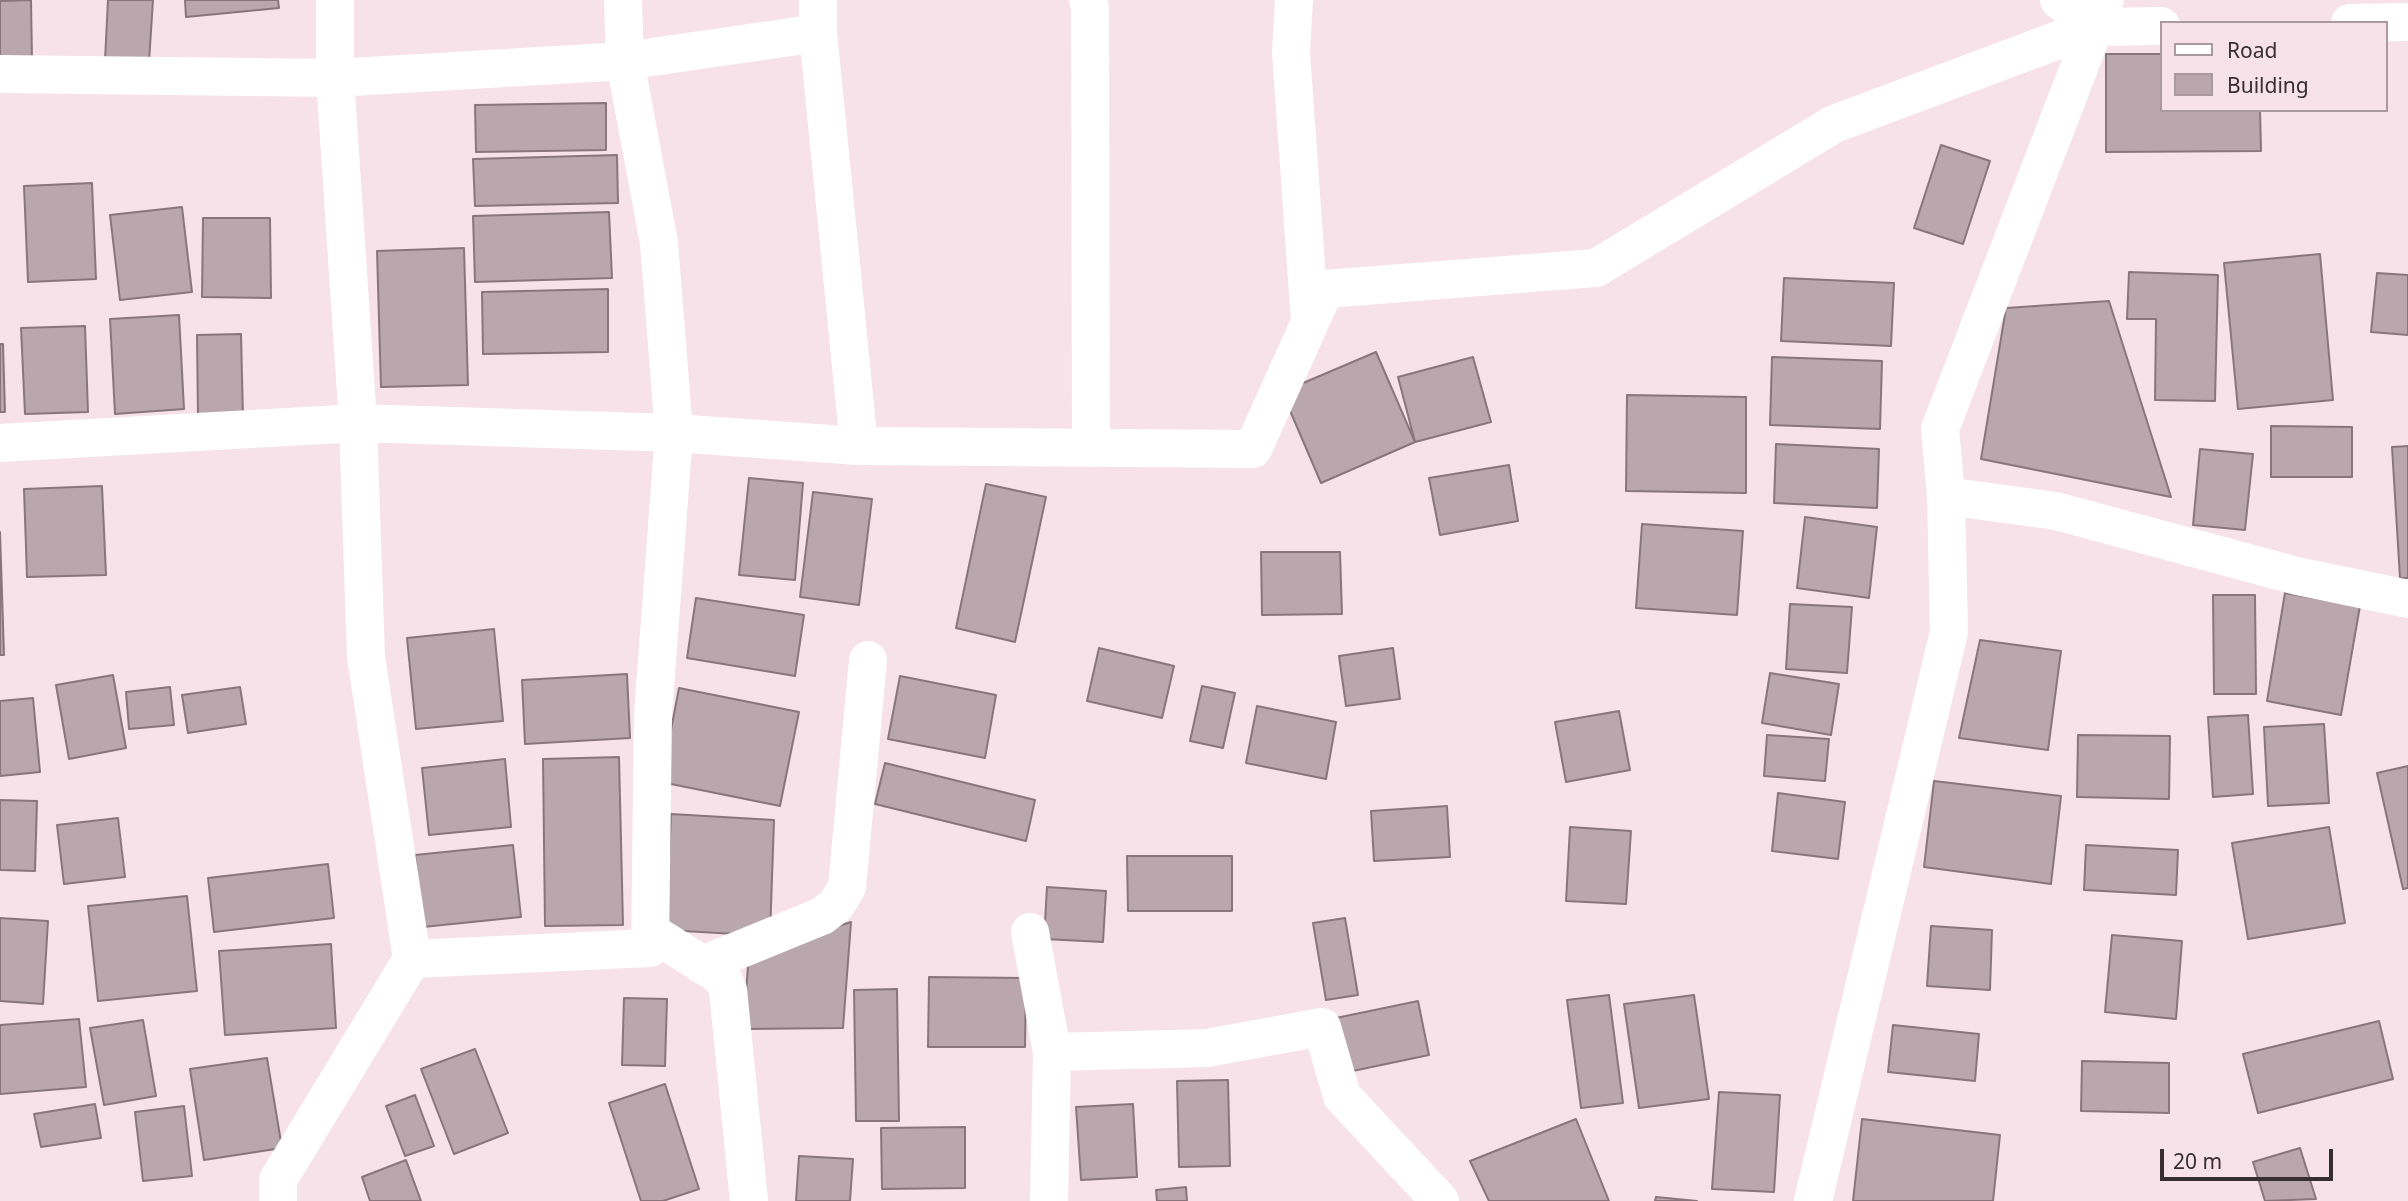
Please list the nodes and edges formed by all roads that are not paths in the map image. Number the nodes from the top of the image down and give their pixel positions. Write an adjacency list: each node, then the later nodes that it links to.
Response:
1 (335, 0): 13 (street)
2 (623, 0): 11 (street)
3 (1088, 0): 19 (street)
4 (1294, 0): 14 (street)
5 (2059, 0): 6 (street)
6 (2099, 14): 10 (street); 14 (street); 20 (street)
7 (818, 17): 11 (street); 18 (street)
8 (2387, 22): 9 (street)
9 (2408, 22)
10 (2160, 26)
11 (625, 61): 13 (street); 16 (street)
12 (0, 75): 13 (street)
13 (335, 78): 15 (street)
14 (1310, 322): 19 (street)
15 (358, 423): 16 (street); 17 (street); 25 (street)
16 (674, 433): 18 (street); 23 (street)
17 (0, 443)
18 (859, 446): 19 (street)
19 (1091, 448)
20 (1946, 496): 21 (street); 32 (street)
21 (2408, 599)
22 (869, 660): 26 (street)
23 (651, 932): 25 (street); 26 (street)
24 (1030, 932): 27 (street)
25 (412, 959): 28 (street)
26 (702, 965): 29 (street)
27 (1052, 1052): 30 (street); 31 (street)
28 (278, 1201)
29 (749, 1201)
30 (1049, 1201)
31 (1440, 1201)
32 (1814, 1201)

